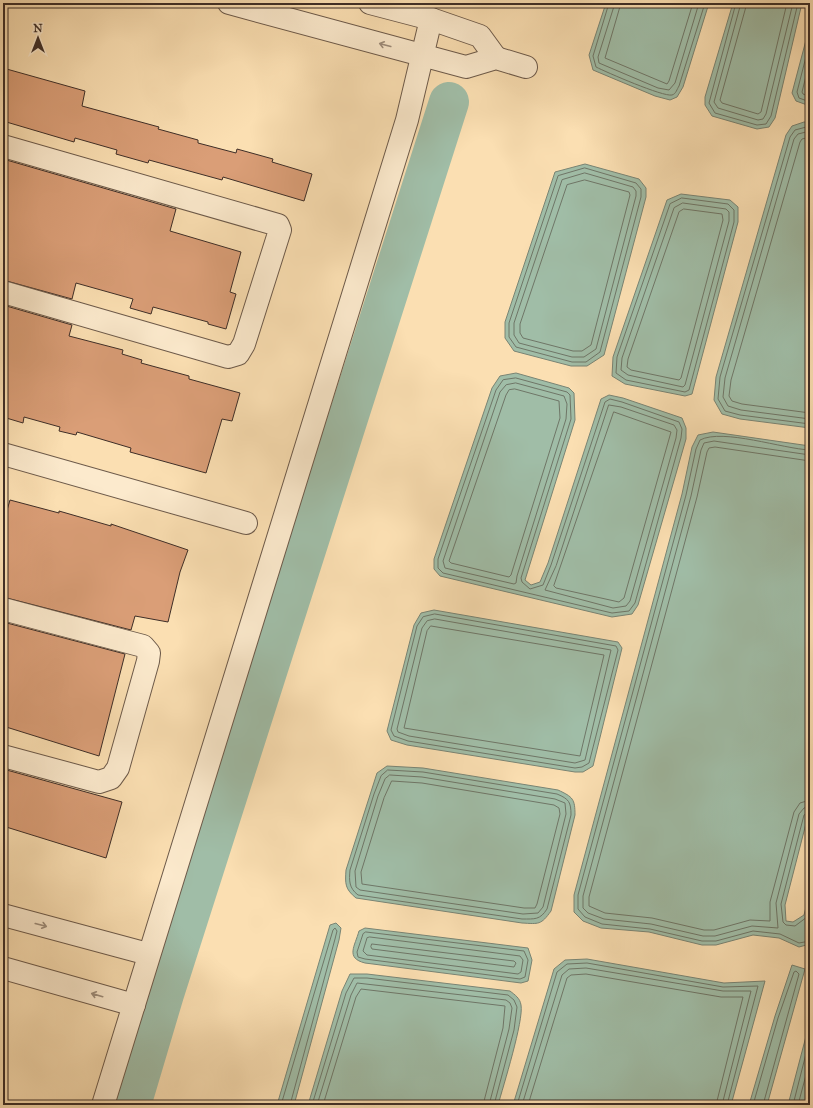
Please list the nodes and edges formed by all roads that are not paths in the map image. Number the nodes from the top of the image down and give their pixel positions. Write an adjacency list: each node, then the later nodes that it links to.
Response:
1 (228, 3): 4 (street, one-way to 1)
2 (370, 3): 3 (street)
3 (431, 19): 4 (street); 5 (street)
4 (423, 55): 5 (street); 14 (street)
5 (496, 58): 6 (street)
6 (526, 68)
7 (3, 146): 8 (street)
8 (3, 292)
9 (3, 454): 10 (street)
10 (246, 523)
11 (3, 609): 12 (street)
12 (3, 756)
13 (3, 915): 14 (street, one-way to 14)
14 (148, 954): 16 (street)
15 (3, 968): 16 (street, one-way to 15)
16 (134, 1005): 17 (street)
17 (103, 1105)

